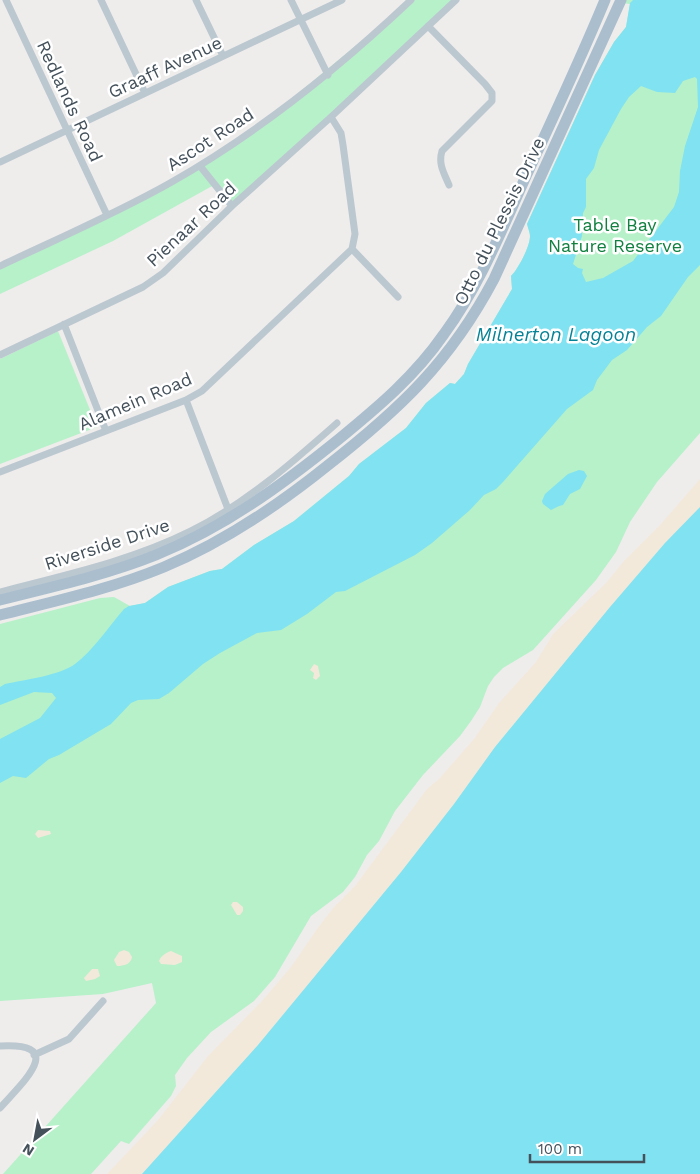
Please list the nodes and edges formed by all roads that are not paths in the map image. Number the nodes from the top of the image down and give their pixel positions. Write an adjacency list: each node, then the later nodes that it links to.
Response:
1 (6, 0): 16 (street, Redlands Road)
2 (101, 0): 14 (street)
3 (196, 0): 12 (street)
4 (291, 0): 10 (street)
5 (342, 0): 10 (street, Graaff Avenue)
6 (412, 0): 13 (street, Ascot Road)
7 (456, 0): 11 (street, Pienaar Road)
8 (605, 0): 33 (main road, Otto du Plessis Drive)
9 (621, 0): 34 (main road, Otto du Plessis Drive)
10 (301, 20): 12 (street, Graaff Avenue); 13 (street)
11 (428, 26): 15 (street, Pienaar Road); 19 (street)
12 (223, 56): 14 (street, Graaff Avenue)
13 (328, 74): 18 (street, Ascot Road)
14 (145, 93): 16 (street, Graaff Avenue)
15 (331, 117): 20 (street, Pienaar Road); 22 (street)
16 (68, 130): 17 (street, Graaff Avenue); 21 (street, Redlands Road)
17 (0, 162)
18 (200, 166): 20 (street); 21 (street, Ascot Road)
19 (450, 185)
20 (232, 206): 25 (street, Pienaar Road)
21 (107, 216): 23 (street, Ascot Road)
22 (352, 249): 24 (street); 27 (street, Alamein Road)
23 (0, 266)
24 (398, 298)
25 (64, 324): 26 (street, Pienaar Road); 29 (street)
26 (0, 355)
27 (186, 400): 29 (street, Alamein Road); 31 (street)
28 (337, 423): 31 (street, Riverside Drive)
29 (106, 431): 30 (street, Alamein Road)
30 (0, 472)
31 (228, 509): 32 (street, Riverside Drive)
32 (0, 592)
33 (0, 600)
34 (0, 615)
35 (102, 1001): 37 (street)
36 (0, 1046): 37 (street)
37 (34, 1055): 38 (street)
38 (0, 1108)

